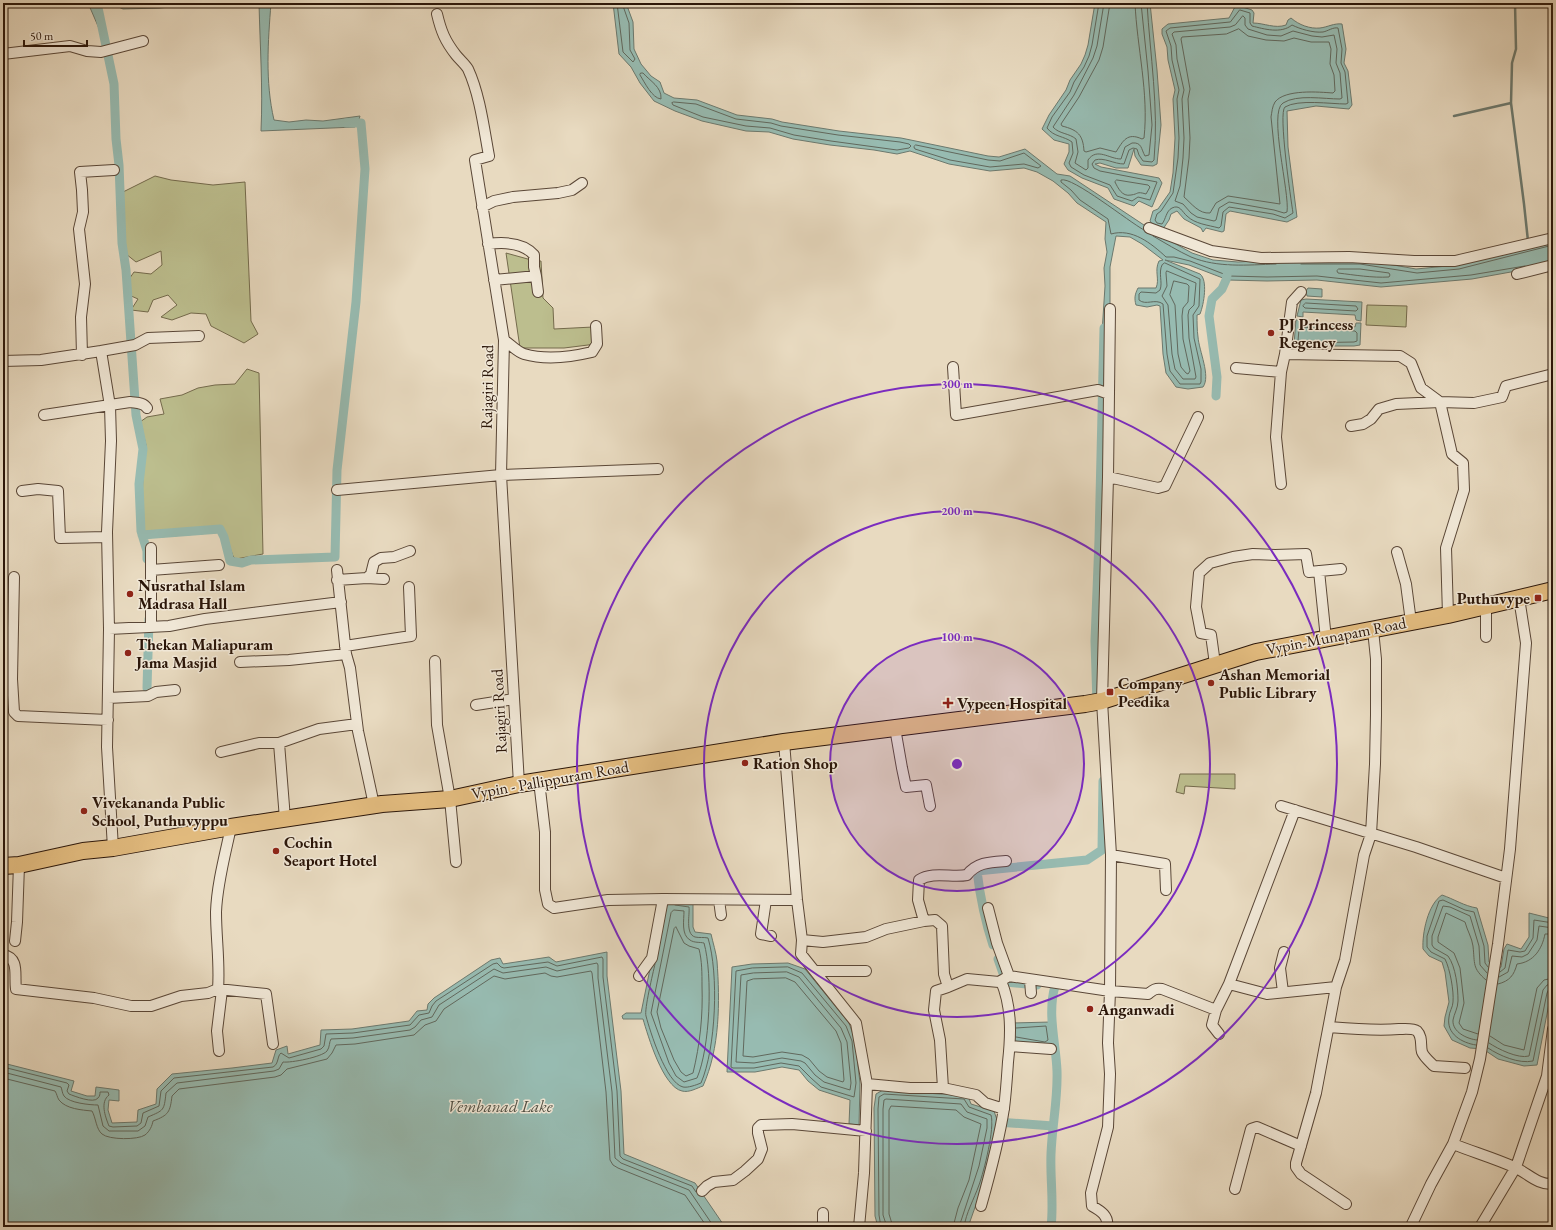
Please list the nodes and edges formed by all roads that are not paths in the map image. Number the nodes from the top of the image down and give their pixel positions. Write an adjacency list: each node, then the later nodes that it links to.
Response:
1 (437, 14): 6 (street, Rajagiri Road)
2 (143, 41): 3 (street)
3 (3, 54)
4 (114, 170): 21 (street)
5 (582, 183): 6 (street)
6 (482, 207): 9 (street, Rajagiri Road)
7 (1149, 228): 8 (street)
8 (1553, 238)
9 (488, 244): 12 (street); 13 (street, Rajagiri Road)
10 (1553, 265): 11 (street)
11 (1517, 274)
12 (536, 276): 13 (street); 14 (street)
13 (494, 280): 19 (street, Rajagiri Road)
14 (538, 292)
15 (1301, 292): 22 (street)
16 (1110, 309): 28 (street)
17 (596, 326): 19 (street)
18 (198, 336): 20 (street)
19 (504, 340): 36 (street, Rajagiri Road)
20 (101, 351): 21 (street); 31 (street)
21 (82, 354): 23 (street)
22 (1285, 354): 26 (street); 29 (street)
23 (3, 361)
24 (953, 367): 28 (street)
25 (1236, 368): 26 (street)
26 (1281, 372): 38 (street)
27 (1553, 374): 29 (street)
28 (1109, 394): 37 (street)
29 (1440, 402): 34 (street); 57 (street)
30 (139, 404): 31 (street)
31 (110, 406): 32 (street); 41 (street)
32 (44, 415)
33 (1198, 417): 37 (street)
34 (1351, 426)
35 (658, 469): 36 (street)
36 (501, 475): 39 (street); 70 (street, Rajagiri Road)
37 (1108, 477): 71 (street)
38 (1281, 484)
39 (338, 490)
40 (22, 491): 41 (street)
41 (107, 537): 60 (street)
42 (150, 548): 47 (street)
43 (410, 551): 50 (street)
44 (1397, 552): 58 (street)
45 (220, 565): 47 (street)
46 (1341, 569): 48 (street)
47 (150, 570): 59 (street)
48 (1319, 571): 63 (street); 67 (street)
49 (14, 577): 73 (street)
50 (367, 578): 51 (street); 55 (street)
51 (384, 579)
52 (409, 587): 64 (street)
53 (1553, 590): 54 (main road, Vypin-Munapam Road)
54 (1519, 598): 56 (main road, Vypin-Munapam Road); 95 (street)
55 (341, 602): 59 (street); 64 (street)
56 (1486, 606): 57 (main road, Vypin-Munapam Road); 62 (street)
57 (1448, 615): 58 (main road, Vypin-Munapam Road)
58 (1411, 622): 61 (main road, Vypin-Munapam Road)
59 (149, 626): 60 (street)
60 (109, 629): 69 (street)
61 (1373, 630): 63 (main road, Vypin-Munapam Road); 88 (street)
62 (1486, 637)
63 (1326, 639): 67 (main road, Vypin-Munapam Road)
64 (346, 650): 66 (street); 74 (street)
65 (435, 661): 81 (street)
66 (240, 662)
67 (1216, 664): 71 (main road, Vypin-Munapam Road)
68 (175, 690): 69 (street)
69 (108, 698): 73 (street)
70 (514, 699): 72 (street); 80 (street, Rajagiri Road)
71 (1097, 701): 75 (main road, Vypin - Pallippuram Road); 90 (street)
72 (476, 705)
73 (108, 720): 89 (street)
74 (357, 724): 77 (street); 82 (street)
75 (896, 728): 76 (main road, Vypin - Pallippuram Road); 83 (street)
76 (784, 742): 79 (main road, Vypin - Pallippuram Road); 100 (street)
77 (279, 743): 78 (street); 86 (street)
78 (221, 752)
79 (539, 781): 80 (main road, Vypin - Pallippuram Road); 97 (street)
80 (519, 784): 81 (main road, Vypin - Pallippuram Road)
81 (450, 799): 82 (main road, Vypin - Pallippuram Road); 92 (street)
82 (374, 805): 86 (main road, Vypin - Pallippuram Road)
83 (930, 806)
84 (1281, 806): 85 (street)
85 (1295, 810): 88 (street); 114 (street)
86 (285, 819): 87 (main road, Vypin - Pallippuram Road)
87 (231, 828): 89 (main road, Vypin - Pallippuram Road); 117 (street)
88 (1371, 834): 95 (street); 116 (street)
89 (113, 848): 93 (main road, Vypin - Pallippuram Road)
90 (1111, 856): 96 (street); 118 (street)
91 (1006, 861): 103 (street)
92 (456, 862)
93 (19, 865): 94 (main road, Vypin - Pallippuram Road); 106 (street)
94 (3, 866)
95 (1506, 878): 135 (street)
96 (1166, 890)
97 (663, 899): 98 (street); 111 (street)
98 (719, 900): 99 (street); 102 (street)
99 (766, 900): 100 (street); 104 (street)
100 (797, 900): 105 (street)
101 (988, 908): 112 (street)
102 (721, 915)
103 (924, 921): 105 (street); 115 (street)
104 (771, 936)
105 (802, 940): 109 (street)
106 (15, 941)
107 (1284, 952): 119 (street)
108 (3, 954): 117 (street)
109 (815, 971): 110 (street); 131 (street)
110 (866, 971)
111 (639, 976)
112 (1005, 979): 113 (street); 115 (street); 126 (street)
113 (1030, 980): 118 (street); 120 (street)
114 (1229, 984): 119 (street); 121 (street)
115 (948, 987): 132 (street)
116 (1336, 987): 119 (street); 122 (street)
117 (220, 990): 125 (street); 128 (street)
118 (1110, 991): 121 (street); 147 (street)
119 (1283, 992)
120 (1031, 993)
121 (1216, 1010): 124 (street)
122 (1329, 1027): 129 (street); 136 (street)
123 (1553, 1030): 130 (street)
124 (1219, 1034)
125 (273, 1044)
126 (1010, 1046): 127 (street); 133 (street)
127 (1051, 1049)
128 (219, 1051)
129 (1465, 1068)
130 (1550, 1068): 137 (street)
131 (867, 1084): 132 (street); 134 (street)
132 (943, 1088): 133 (street)
133 (1002, 1114): 142 (street)
134 (866, 1131): 140 (street); 146 (street)
135 (1453, 1144): 137 (street); 144 (street)
136 (1301, 1146): 139 (street); 141 (street)
137 (1516, 1168): 138 (street); 148 (street)
138 (1553, 1184)
139 (1235, 1189)
140 (702, 1191)
141 (1346, 1204)
142 (981, 1206)
143 (823, 1213): 145 (street)
144 (1412, 1224)
145 (823, 1227)
146 (859, 1227)
147 (1107, 1227)
148 (1480, 1227)

